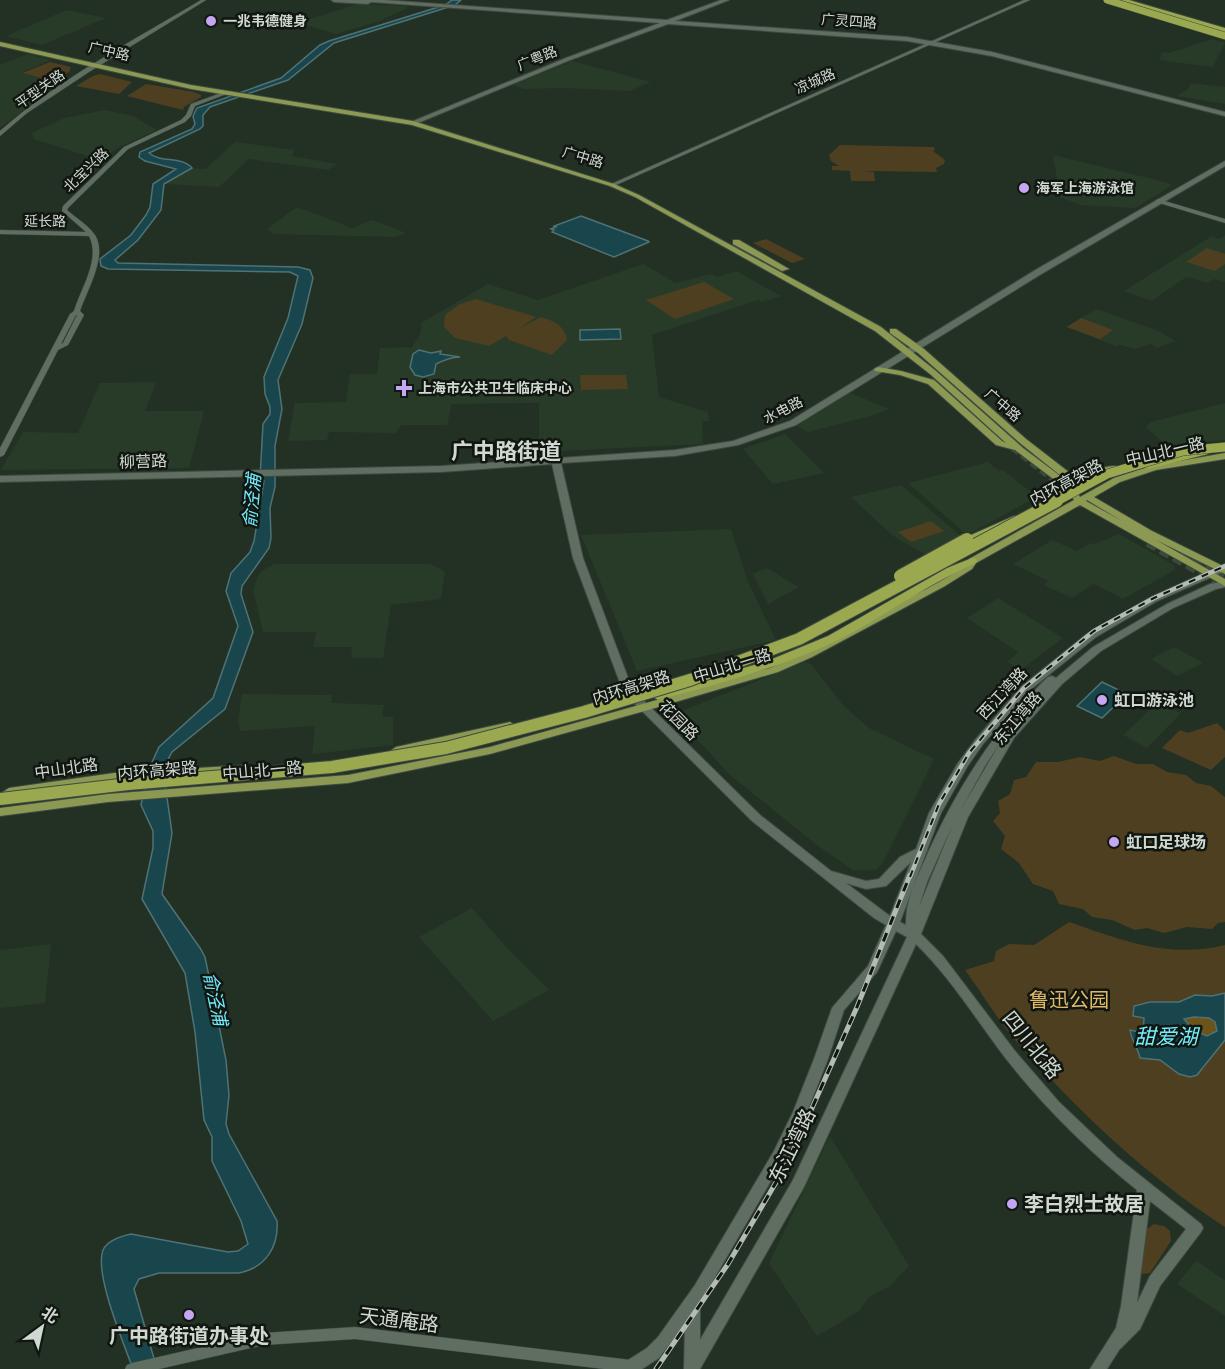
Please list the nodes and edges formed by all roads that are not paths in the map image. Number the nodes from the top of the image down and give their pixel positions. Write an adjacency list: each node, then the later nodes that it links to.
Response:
1 (198, 0): 20 (street, 平型关路)
2 (204, 0): 20 (street, 平型关路)
3 (334, 0): 12 (main road)
4 (362, 0): 12 (main road)
5 (726, 0): 15 (main road, 广粤路)
6 (736, 0): 15 (main road, 广粤路)
7 (1028, 0): 18 (street, 凉城路)
8 (1100, 0): 14 (main road)
9 (1109, 0): 13 (main road); 16 (highway, bridge)
10 (1120, 0): 16 (highway)
11 (1131, 0): 13 (main road)
12 (425, 4): 15 (main road, 广灵四路)
13 (1154, 10): 14 (main road); 16 (main road); 16 (highway)
14 (1137, 11): 16 (main road)
15 (671, 20): 18 (main road, 广灵四路); 24 (main road, 广粤路)
16 (1225, 32)
17 (0, 39): 20 (main road, 广中路)
18 (933, 42): 23 (main road, 广灵四路); 27 (street, 凉城路)
19 (0, 44): 20 (main road, 广中路)
20 (98, 64): 21 (main road, 广中路); 22 (main road, 广中路); 25 (street, 平型关路)
21 (226, 93): 22 (main road, 广中路); 32 (street, 北宝兴路)
22 (245, 93): 24 (main road, 广中路); 24 (main road, 广中路)
23 (1225, 114)
24 (416, 121): 27 (main road, 广中路); 28 (main road, 广中路)
25 (0, 134)
26 (1225, 163): 29 (main road, 水电路)
27 (620, 182): 28 (street, 凉城路); 33 (main road, 广中路)
28 (612, 185): 33 (main road, 广中路)
29 (1158, 201): 30 (street); 33 (main road, 水电路)
30 (1225, 221)
31 (0, 232): 32 (street, 延长路)
32 (90, 234): 40 (street)
33 (911, 349): 34 (main road, 广中路); 35 (main road, 水电路); 37 (main road, 广中路)
34 (917, 359): 36 (main road); 39 (main road, 广中路)
35 (878, 369): 39 (main road); 42 (main road, 水电路)
36 (967, 408)
37 (1004, 424): 43 (main road); 46 (main road, 广中路)
38 (1225, 447): 46 (main road, 中山北一路); 51 (highway, 内环高架路, bridge); 53 (highway, 内环高架路, bridge)
39 (1022, 452): 46 (main road, 广中路)
40 (0, 455)
41 (1225, 456): 47 (main road, 中山北一路)
42 (556, 460): 44 (main road, 水电路); 52 (main road, 花园路)
43 (1050, 464)
44 (283, 471): 45 (main road, 柳营路)
45 (0, 479)
46 (1076, 485): 47 (main road); 48 (main road, 中山北一路)
47 (1082, 498): 49 (main road, 中山北一路); 50 (main road)
48 (1014, 519): 51 (highway, bridge); 52 (main road, 中山北一路)
49 (972, 561): 53 (highway); 54 (main road, 中山北一路)
50 (1221, 575): 61 (main road, 西江湾路); 64 (main road, 东江湾路)
51 (737, 664): 58 (highway, 内环高架路, bridge)
52 (633, 695): 54 (main road, 花园路); 55 (main road, 中山北一路)
53 (658, 696): 59 (highway, 内环高架路)
54 (644, 708): 57 (main road, 中山北一路); 62 (main road, 花园路)
55 (136, 776): 56 (main road, 中山北路)
56 (0, 794)
57 (135, 796): 60 (main road, 中山北路)
58 (0, 799)
59 (0, 805)
60 (0, 812)
61 (921, 851): 62 (main road); 63 (main road, 西江湾路)
62 (825, 872): 63 (main road, 花园路)
63 (894, 924): 64 (main road, 四川北路); 68 (main road, 东江湾路)
64 (914, 935): 65 (main road, 四川北路); 71 (main road, 东江湾路)
65 (1144, 1188): 66 (main road, 四川北路); 67 (main road, 四川北路)
66 (1132, 1274): 67 (main road); 69 (main road, 四川北路)
67 (1155, 1281): 69 (main road, 四川北路)
68 (692, 1300): 70 (main road, 东江湾路); 71 (main road, 东江湾路)
69 (1116, 1344): 73 (main road, 四川北路)
70 (634, 1368): 72 (street, 天通庵路)
71 (692, 1368)
72 (134, 1369)
73 (1098, 1369)

